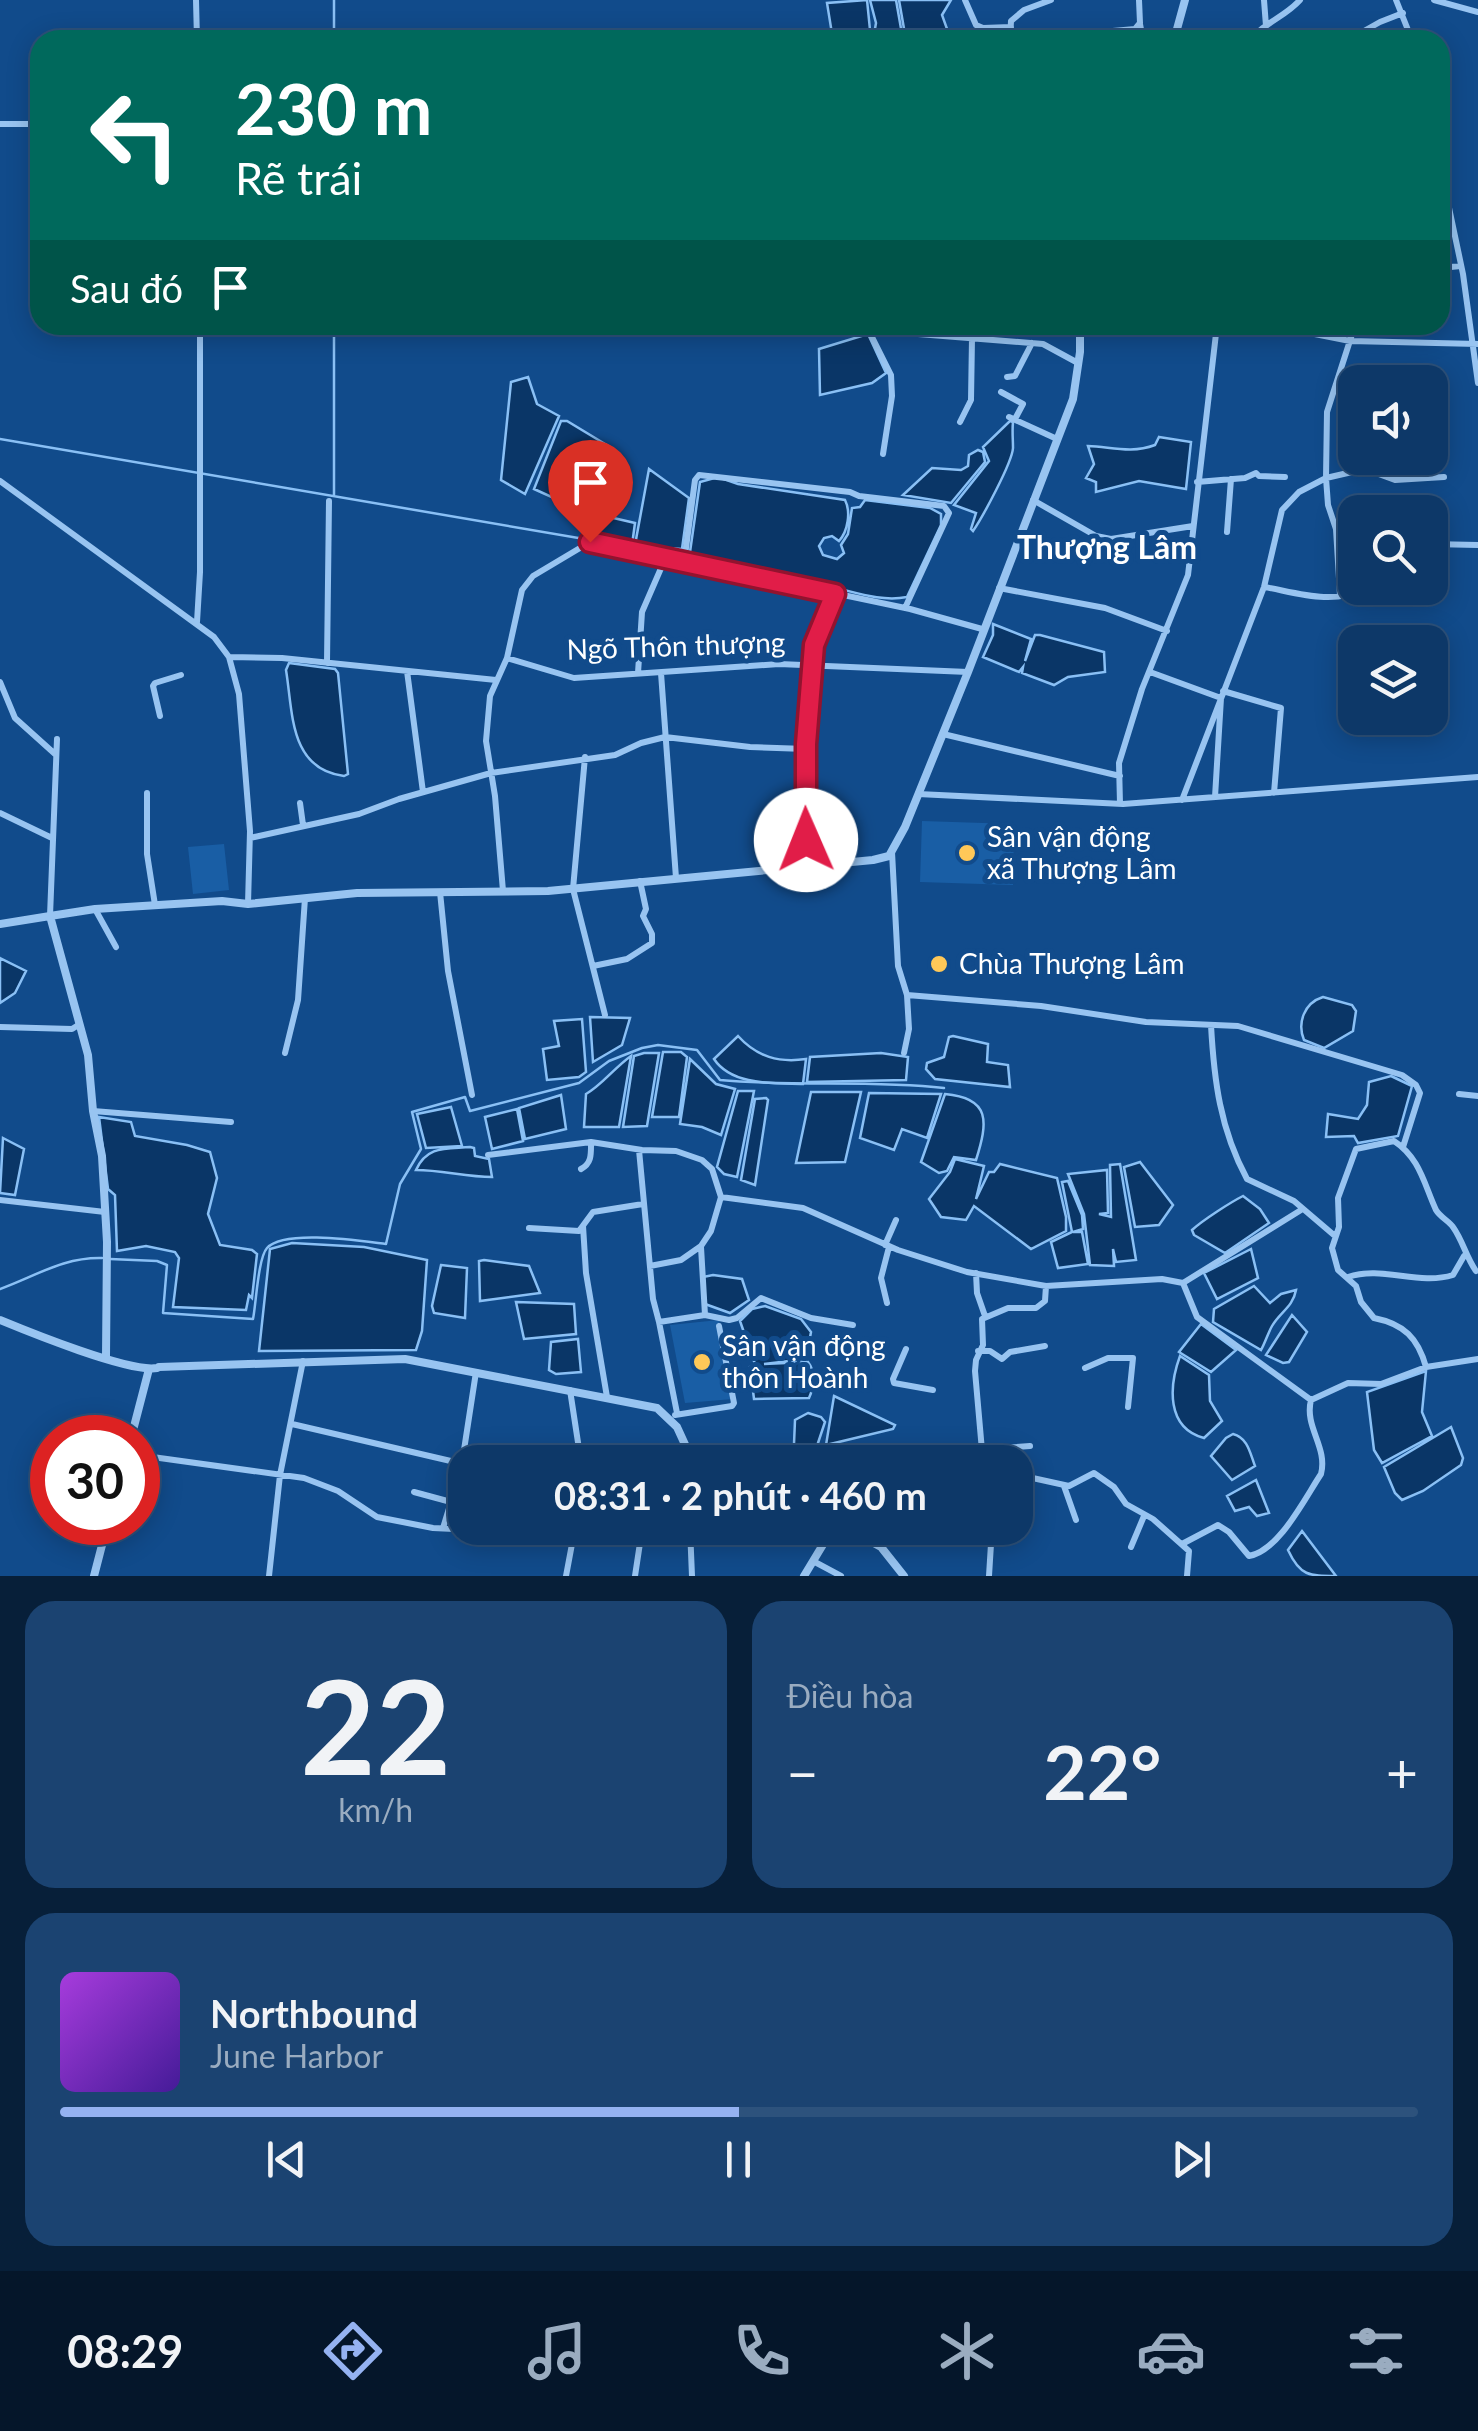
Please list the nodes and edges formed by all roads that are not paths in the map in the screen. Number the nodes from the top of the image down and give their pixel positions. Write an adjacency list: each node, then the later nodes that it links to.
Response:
1 (196, 0): 15 (street)
2 (965, 0): 14 (street)
3 (1051, 0): 14 (street)
4 (1139, 0): 12 (street)
5 (1184, 0): 19 (street)
6 (1264, 0): 13 (street)
7 (1300, 0): 13 (street)
8 (1396, 0): 11 (street)
9 (1434, 0): 10 (street)
10 (1478, 12)
11 (1403, 13): 21 (street); 22 (street)
12 (1140, 23): 17 (street); 18 (street)
13 (1266, 26): 20 (street)
14 (1011, 27): 16 (street)
15 (197, 30)
16 (1011, 30)
17 (1131, 30)
18 (1141, 30)
19 (1177, 30)
20 (1262, 30)
21 (1366, 30)
22 (1409, 30)
23 (0, 124): 24 (street)
24 (30, 124)
25 (1450, 213): 26 (street)
26 (1461, 266): 27 (street); 40 (street)
27 (1450, 267)
28 (200, 335): 68 (street)
29 (871, 335): 47 (street)
30 (940, 335): 36 (street)
31 (983, 335): 37 (street)
32 (1079, 335): 41 (street)
33 (1215, 335): 53 (street)
34 (1320, 335): 38 (street)
35 (1352, 335): 38 (street)
36 (972, 338): 37 (street); 45 (street)
37 (983, 339): 39 (street)
38 (1350, 341): 40 (street); 50 (street)
39 (1032, 343): 41 (street); 42 (street)
40 (1475, 344): 43 (street)
41 (1078, 363): 46 (street)
42 (1007, 377)
43 (1478, 384)
44 (1001, 392): 46 (street)
45 (960, 422)
46 (1057, 439): 54 (street)
47 (884, 454)
48 (1285, 477): 51 (street)
49 (1444, 477): 50 (street)
50 (1326, 478): 61 (street); 63 (street)
51 (1231, 479): 53 (street); 57 (street)
52 (0, 481): 68 (street)
53 (1197, 482): 56 (street)
54 (1033, 500): 56 (street); 64 (street)
55 (329, 501): 73 (street)
56 (1193, 526): 70 (street)
57 (1227, 532)
58 (1448, 544): 59 (street)
59 (1478, 545)
60 (665, 559): 62 (street); 72 (street); 76 (street)
61 (1338, 560)
62 (684, 563): 65 (street); 67 (street)
63 (1264, 587): 66 (street); 83 (street)
64 (998, 588): 69 (street); 70 (street)
65 (835, 594): 67 (street); 74 (street)
66 (1338, 595)
67 (905, 608): 69 (street)
68 (196, 624): 71 (street)
69 (982, 629): 77 (street)
70 (1166, 631): 78 (street)
71 (229, 658): 73 (street); 105 (street)
72 (507, 658): 76 (street, Ngõ Thôn thượng); 81 (street)
73 (327, 663): 75 (street)
74 (814, 665): 77 (street, Ngõ Thôn thượng); 79 (street, Ngõ Thôn thượng); 88 (street)
75 (407, 671): 81 (street); 94 (street)
76 (638, 672): 79 (street, Ngõ Thôn thượng)
77 (968, 672): 85 (street)
78 (1150, 672): 83 (street); 92 (street)
79 (661, 673): 86 (street)
80 (181, 675): 84 (street)
81 (496, 680): 91 (street)
82 (0, 682): 89 (street)
83 (1222, 694): 96 (street); 98 (street); 99 (street)
84 (160, 716)
85 (942, 734): 92 (street); 97 (street)
86 (666, 737): 88 (street); 90 (street); 108 (street)
87 (57, 739): 89 (street)
88 (806, 748): 107 (street)
89 (56, 754): 104 (street)
90 (585, 757): 91 (street); 110 (street)
91 (491, 773): 94 (street); 111 (street)
92 (1120, 776): 101 (street)
93 (1478, 778): 96 (street)
94 (423, 792): 103 (street)
95 (148, 793): 115 (street)
96 (1274, 793): 98 (street)
97 (918, 794): 101 (street); 106 (street)
98 (1215, 798): 99 (street)
99 (1182, 800): 101 (street)
100 (300, 803): 103 (street)
101 (1120, 804)
102 (0, 813): 104 (street)
103 (302, 825): 105 (street)
104 (52, 838): 117 (street)
105 (250, 838): 114 (street)
106 (892, 851): 107 (street); 121 (street)
107 (806, 866): 108 (street)
108 (676, 878): 109 (street)
109 (640, 882): 110 (street); 120 (street)
110 (573, 889): 111 (street); 120 (street)
111 (502, 891): 112 (street)
112 (440, 892): 113 (street); 129 (street)
113 (305, 896): 114 (street); 126 (street)
114 (248, 904): 115 (street)
115 (155, 905): 116 (street)
116 (95, 909): 117 (street); 119 (street)
117 (50, 916): 118 (street); 123 (street)
118 (0, 924)
119 (116, 947)
120 (593, 966): 122 (street)
121 (907, 995): 124 (street); 127 (street)
122 (605, 1015)
123 (81, 1024): 125 (street); 131 (street)
124 (1211, 1025): 134 (street); 141 (street)
125 (0, 1027)
126 (286, 1053)
127 (904, 1053)
128 (1459, 1094): 130 (street)
129 (472, 1095)
130 (1478, 1096)
131 (93, 1111): 132 (street); 142 (street)
132 (231, 1122)
133 (591, 1142): 135 (street); 136 (street); 137 (street)
134 (1403, 1146): 146 (street); 149 (street)
135 (638, 1150): 138 (street); 140 (street)
136 (488, 1155)
137 (581, 1168)
138 (721, 1197): 147 (street); 148 (street)
139 (0, 1200): 142 (street)
140 (643, 1204): 144 (street); 150 (street)
141 (1302, 1210): 146 (street); 154 (street)
142 (105, 1212): 166 (street)
143 (896, 1220): 148 (street)
144 (584, 1226): 145 (street); 175 (street)
145 (529, 1228)
146 (1335, 1236): 153 (street)
147 (701, 1246): 150 (street); 157 (street)
148 (887, 1246): 152 (street); 156 (street)
149 (1464, 1254): 151 (street); 153 (street)
150 (650, 1266): 160 (street)
151 (1476, 1271)
152 (976, 1274): 155 (street); 158 (street)
153 (1348, 1277): 169 (street)
154 (1184, 1283): 155 (street); 176 (street)
155 (1046, 1286): 158 (street)
156 (887, 1304)
157 (706, 1315): 160 (street); 162 (street)
158 (986, 1316): 165 (street)
159 (0, 1320): 166 (street)
160 (659, 1322): 179 (street)
161 (719, 1326): 179 (street)
162 (854, 1326)
163 (1045, 1346): 165 (street)
164 (906, 1349): 174 (street)
165 (978, 1351): 184 (street)
166 (106, 1357): 170 (street)
167 (1478, 1359): 169 (street)
168 (303, 1362): 170 (street); 172 (street); 180 (street)
169 (1426, 1367): 176 (street)
170 (155, 1368): 178 (street)
171 (1086, 1368): 177 (street)
172 (476, 1372): 173 (street); 181 (street)
173 (570, 1390): 175 (street); 182 (street)
174 (932, 1390)
175 (608, 1397): 179 (street)
176 (1310, 1400): 197 (street)
177 (1128, 1407)
178 (139, 1415)
179 (674, 1416): 183 (street)
180 (292, 1424): 186 (street); 187 (street)
181 (465, 1445)
182 (579, 1445)
183 (686, 1445)
184 (980, 1445)
185 (160, 1458): 187 (street)
186 (448, 1460)
187 (280, 1475): 195 (street); 208 (street)
188 (1033, 1478): 189 (street)
189 (1064, 1486): 193 (street); 194 (street)
190 (414, 1492): 191 (street)
191 (448, 1501)
192 (448, 1514): 195 (street)
193 (1144, 1516): 197 (street); 205 (street)
194 (1076, 1520)
195 (443, 1528): 196 (street)
196 (448, 1528)
197 (1182, 1544): 216 (street)
198 (102, 1545): 207 (street)
199 (573, 1545): 209 (street)
200 (640, 1545): 210 (street)
201 (691, 1545): 211 (street)
202 (823, 1545): 206 (street)
203 (877, 1545): 214 (street)
204 (991, 1545): 215 (street)
205 (1131, 1547)
206 (813, 1561): 212 (street); 213 (street)
207 (94, 1576)
208 (269, 1576)
209 (566, 1576)
210 (635, 1576)
211 (692, 1576)
212 (804, 1576)
213 (841, 1576)
214 (904, 1576)
215 (989, 1576)
216 (1187, 1576)

